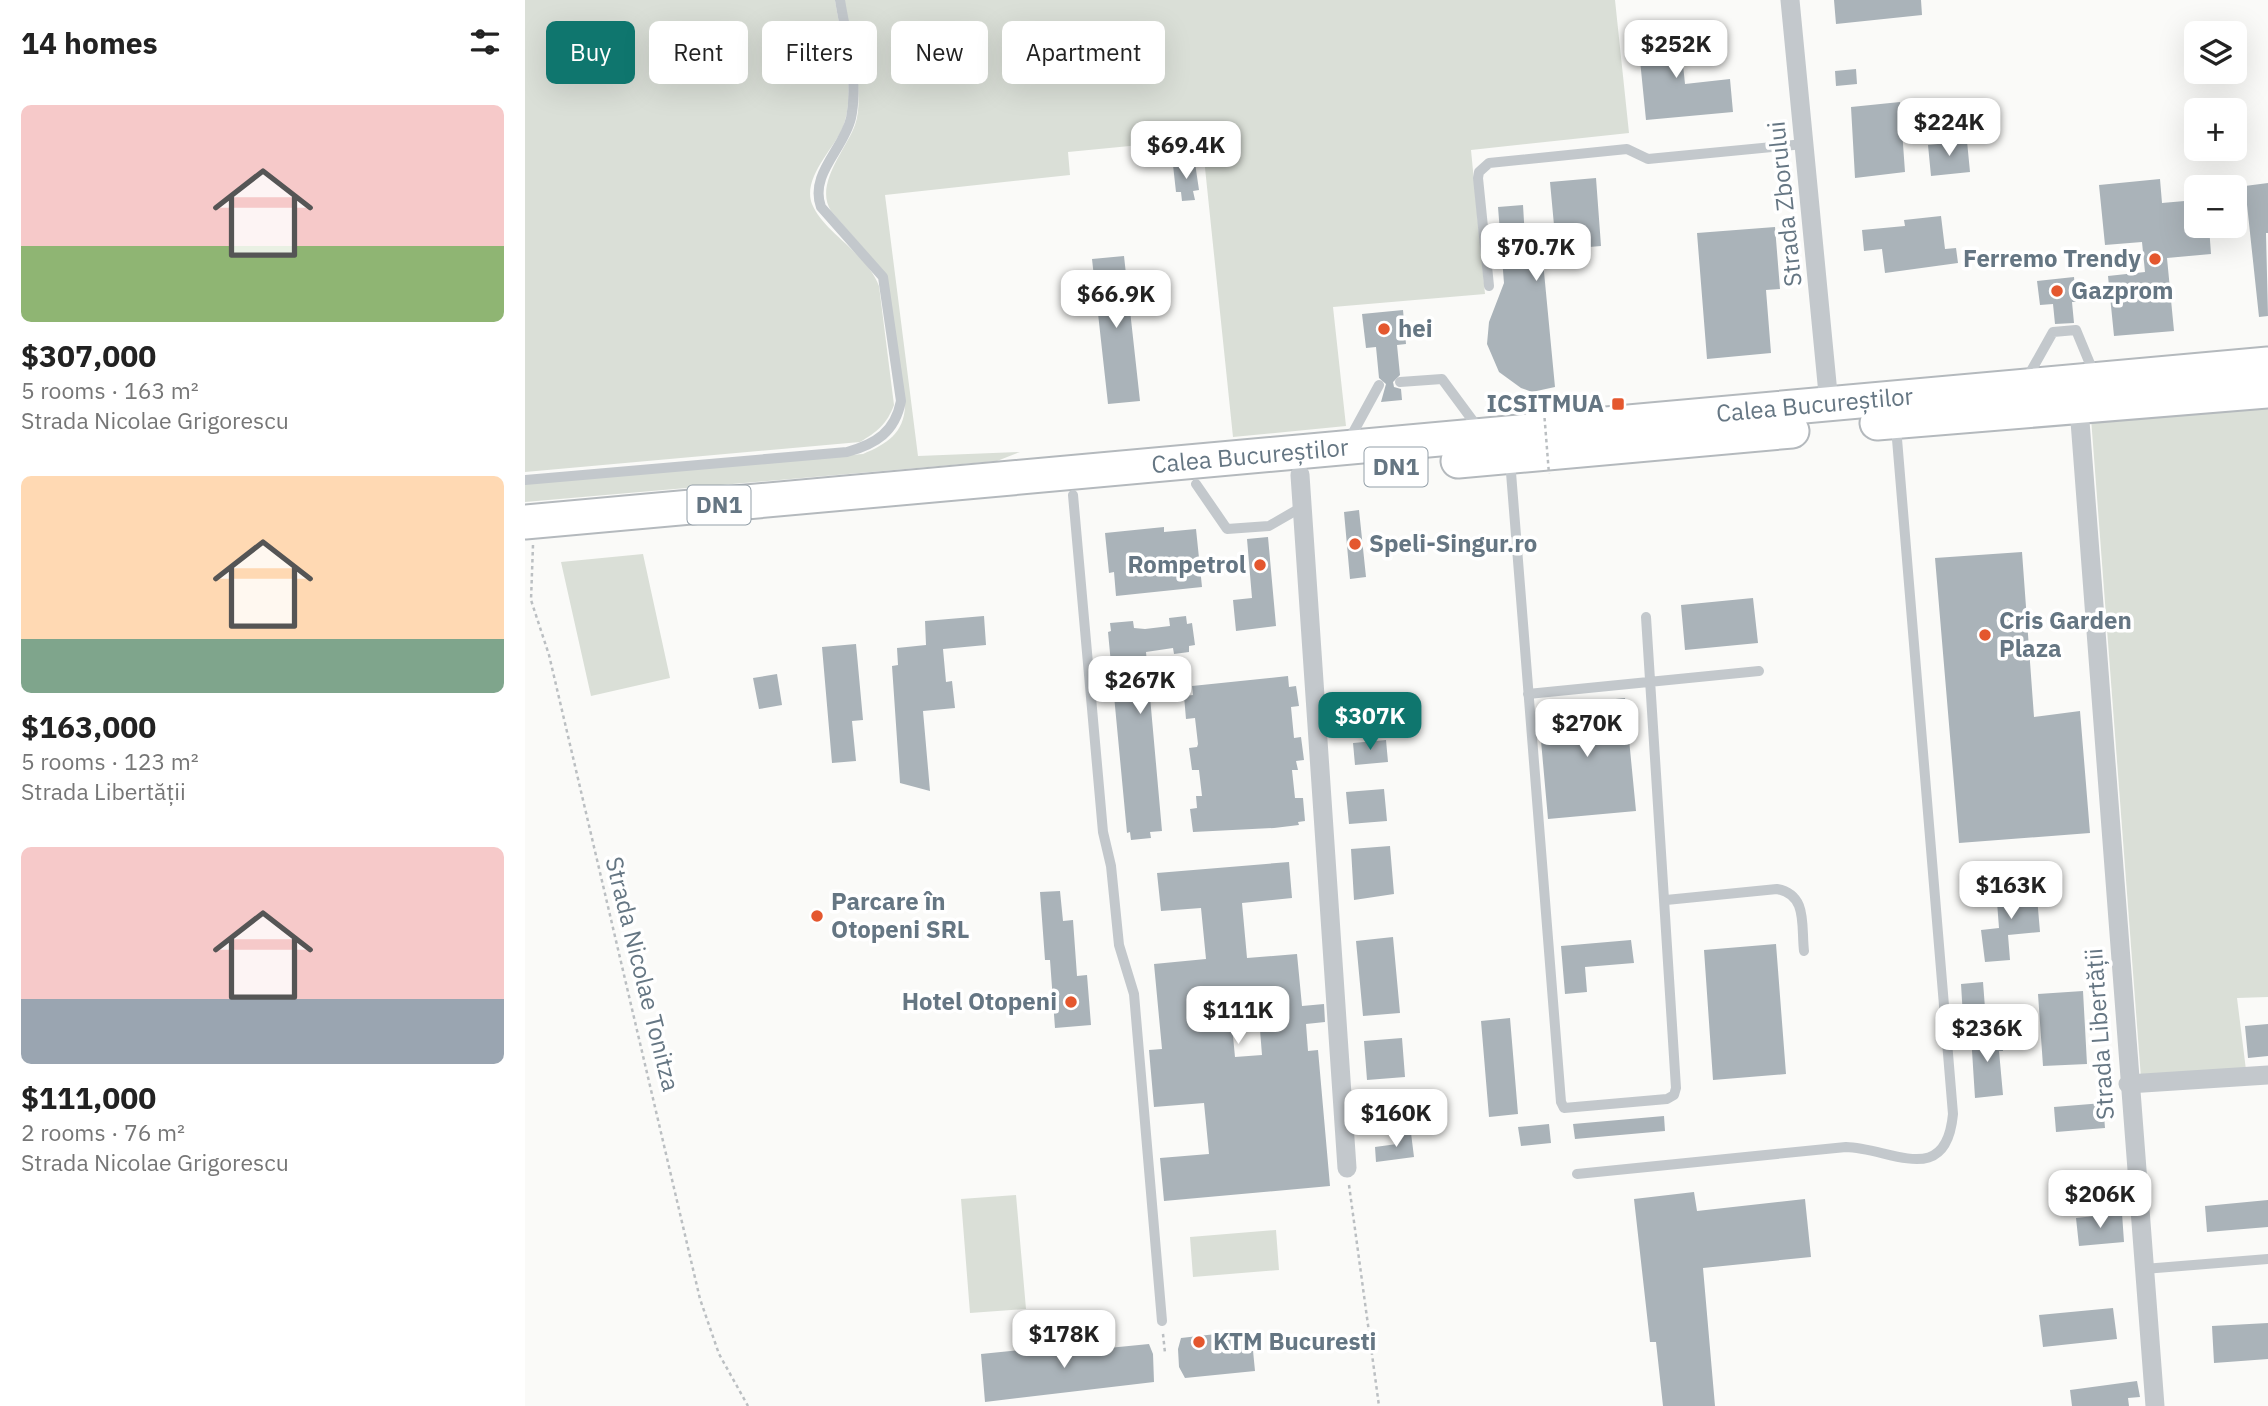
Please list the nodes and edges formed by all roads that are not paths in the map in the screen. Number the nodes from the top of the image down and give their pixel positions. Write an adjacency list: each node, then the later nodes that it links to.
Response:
1 (840, 0): 17 (lane)
2 (1790, 0): 3 (street, Strada Zborului)
3 (1804, 144): 4 (lane); 11 (street, Strada Zborului)
4 (1489, 286)
5 (2268, 364): 6 (highway, Calea Bucureștilor / DN1)
6 (2096, 379): 9 (highway, Calea Bucureștilor / DN1); 9 (lane)
7 (1400, 382): 14 (lane)
8 (1380, 385): 15 (lane)
9 (2023, 386): 11 (highway, Calea Bucureștilor / DN1)
10 (2268, 391): 12 (highway, Calea Bucureștilor / DN1)
11 (1829, 404): 14 (highway, Calea Bucureștilor / DN1)
12 (2078, 408): 13 (highway, Calea Bucureștilor / DN1); 29 (street, Strada Libertății)
13 (1896, 421): 16 (highway, Calea Bucureștilor / DN1); 31 (lane)
14 (1484, 435): 15 (highway, Calea Bucureștilor / DN1)
15 (1344, 449): 21 (highway, Calea Bucureștilor / DN1)
16 (1510, 456): 19 (highway, Calea Bucureștilor / DN1); 25 (lane)
17 (525, 480)
18 (1195, 484): 19 (highway, Calea Bucureștilor / DN1); 19 (lane); 20 (highway, Calea Bucureștilor / DN1)
19 (1301, 491): 30 (street)
20 (1073, 495): 21 (highway, Calea Bucureștilor / DN1); 34 (lane)
21 (528, 536)
22 (1646, 617): 24 (lane)
23 (1759, 671): 24 (lane)
24 (1650, 682): 25 (lane); 26 (lane)
25 (1528, 694): 26 (lane)
26 (1666, 900): 27 (lane)
27 (1804, 951)
28 (2268, 1075): 29 (street)
29 (2128, 1084): 33 (street, Strada Libertății)
30 (1347, 1167)
31 (1577, 1174)
32 (2268, 1259): 33 (lane)
33 (2143, 1269): 35 (street, Strada Libertății)
34 (1162, 1321)
35 (2154, 1406)

